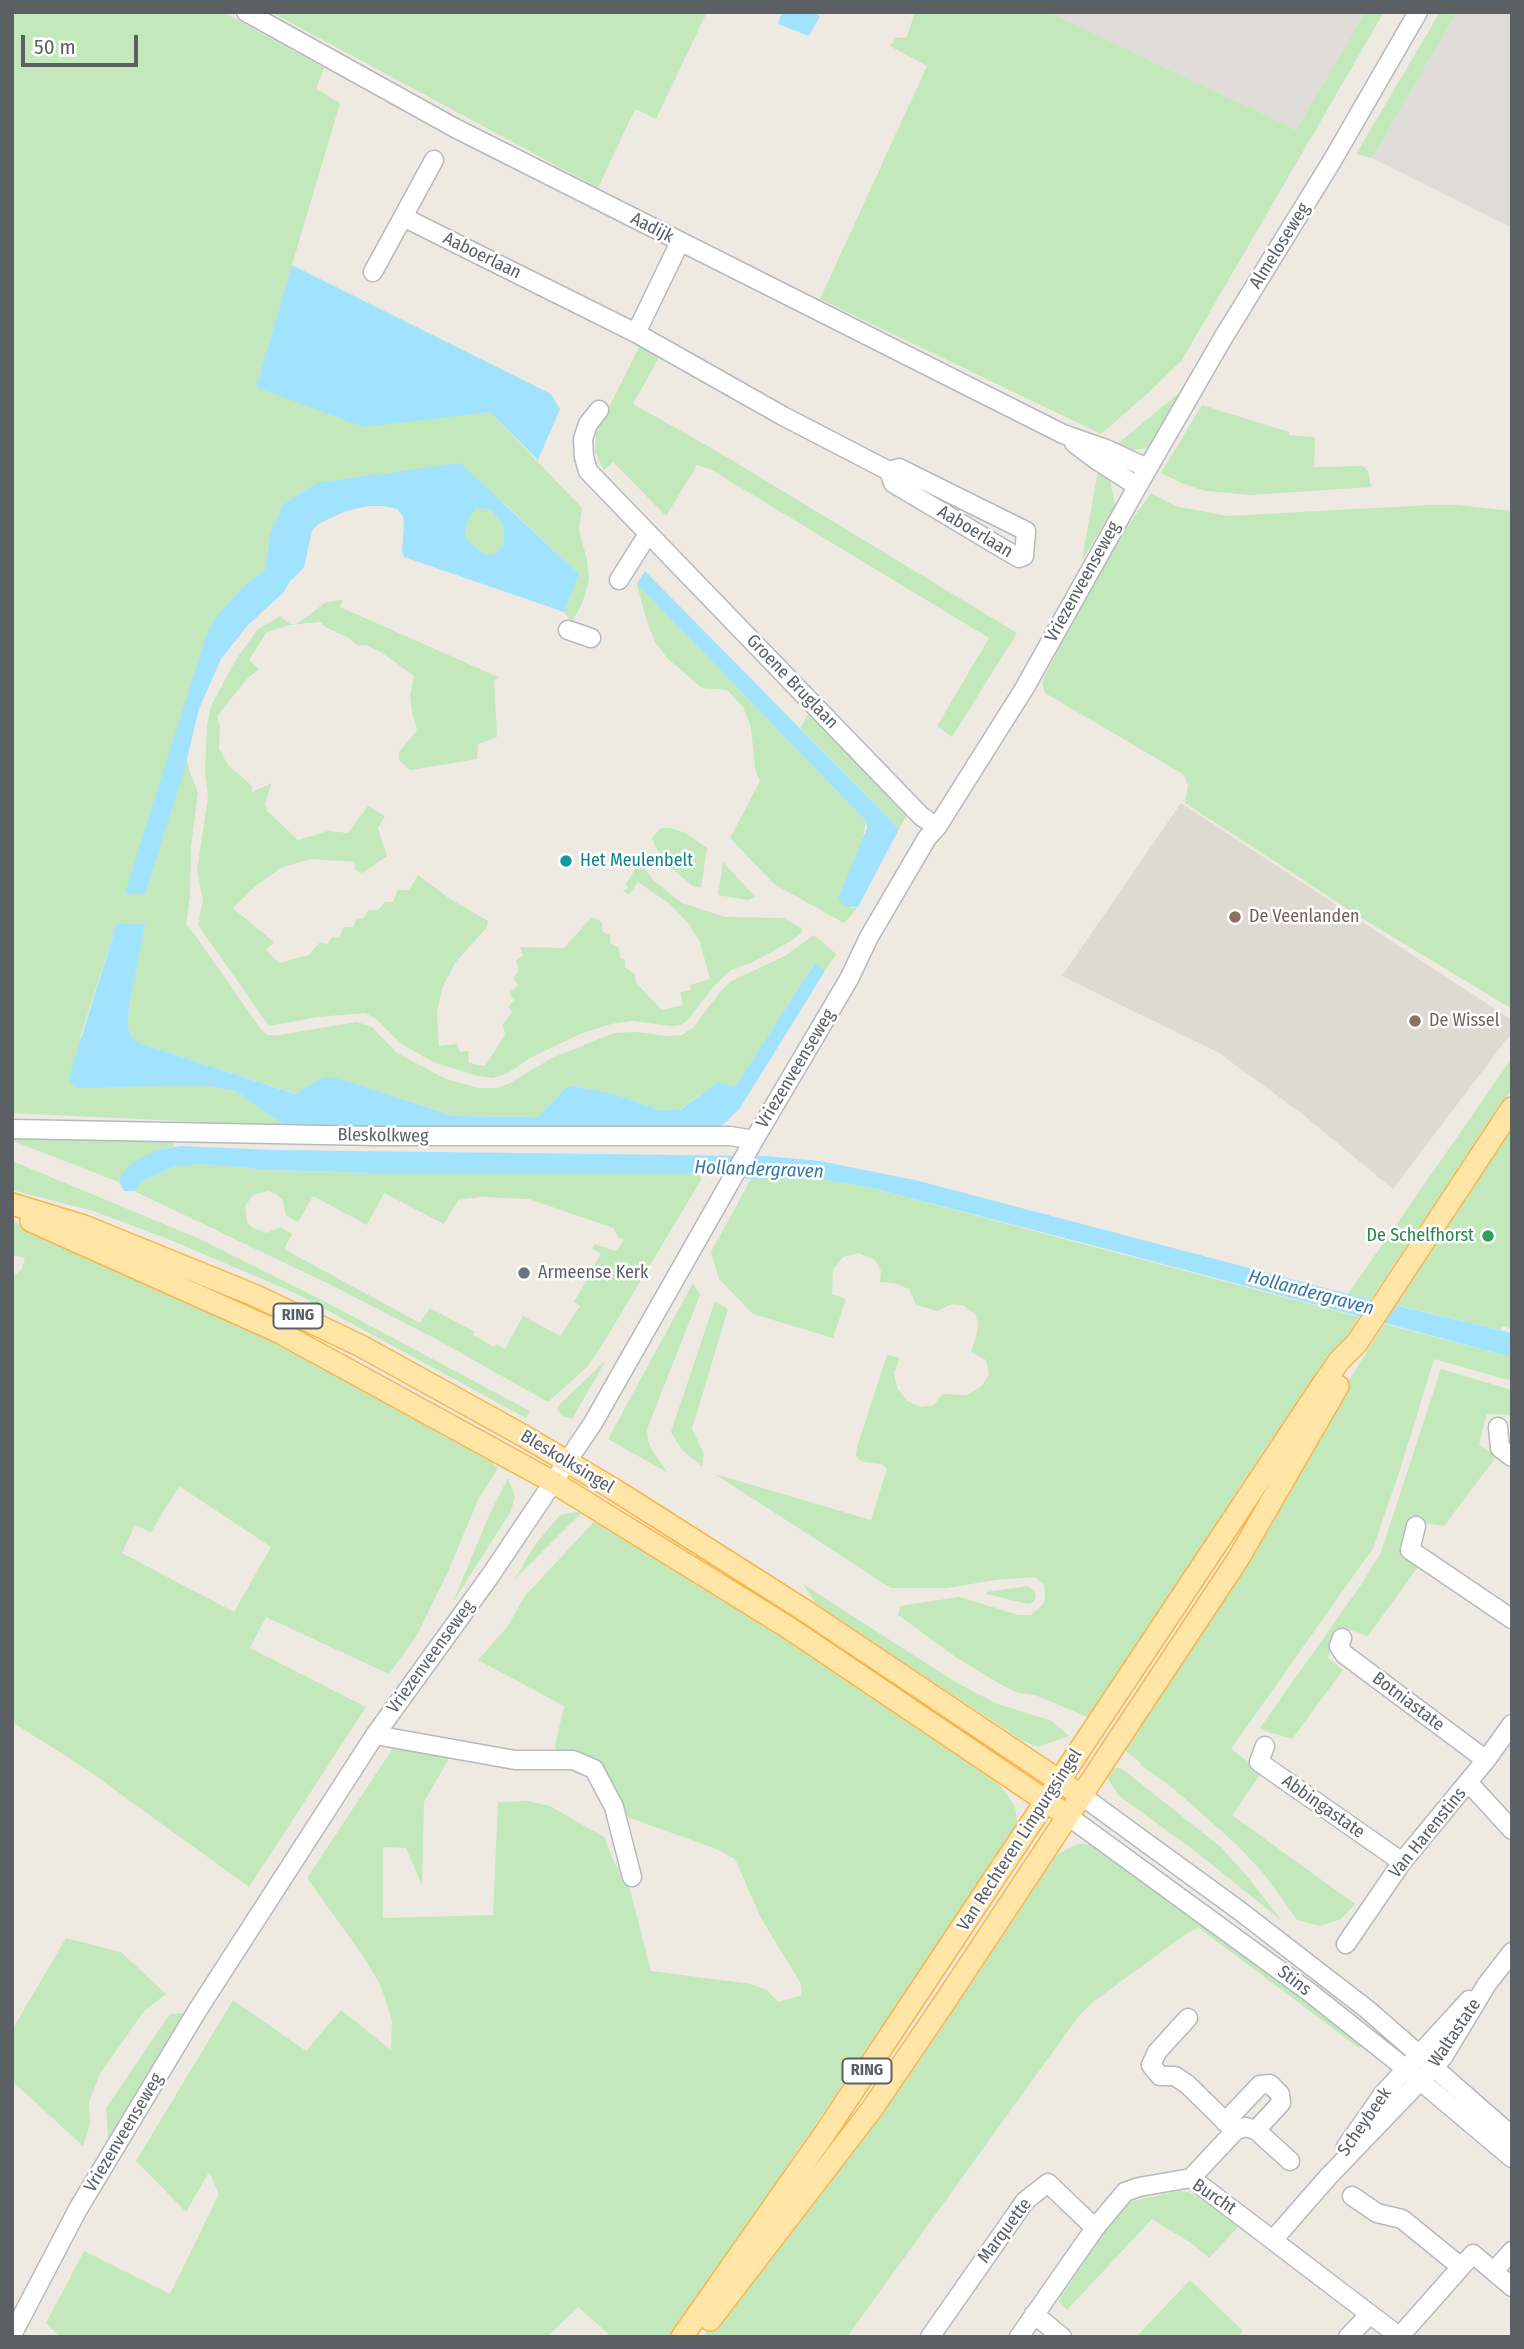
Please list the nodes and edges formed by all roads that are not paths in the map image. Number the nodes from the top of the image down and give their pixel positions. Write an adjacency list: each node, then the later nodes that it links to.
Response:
1 (246, 12): 5 (street, Aadijk)
2 (1419, 12): 10 (street, Almeloseweg)
3 (434, 160): 4 (street)
4 (403, 217): 6 (street); 7 (street, Aaboerlaan)
5 (680, 242): 7 (street); 10 (street, Aadijk)
6 (373, 272)
7 (636, 333): 9 (street, Aaboerlaan)
8 (599, 410): 11 (street, Groene Bruglaan)
9 (889, 471): 9 (street, Aaboerlaan)
10 (1142, 478): 15 (street, Vriezenveenseweg)
11 (648, 534): 12 (street); 15 (street, Groene Bruglaan)
12 (619, 580)
13 (568, 629): 14 (street)
14 (591, 638)
15 (937, 827): 18 (street, Vriezenveenseweg)
16 (1512, 1108): 21 (main road, Van Rechteren Limpurgsingel)
17 (12, 1129): 18 (street, Bleskolkweg)
18 (750, 1147): 24 (street, Vriezenveenseweg)
19 (12, 1204): 24 (main road, Bleskolksingel / RING)
20 (12, 1212): 25 (main road, Bleskolksingel / RING)
21 (1362, 1334): 33 (main road, Van Rechteren Limpurgsingel); 35 (main road, Van Rechteren Limpurgsingel)
22 (1497, 1427): 23 (street)
23 (1512, 1457)
24 (567, 1461): 25 (street, Vriezenveenseweg); 33 (main road, Bleskolksingel / RING)
25 (553, 1482): 30 (street, Vriezenveenseweg); 36 (main road, Bleskolksingel / RING)
26 (1416, 1526): 27 (street)
27 (1512, 1619)
28 (1342, 1638): 32 (street, Botniastate)
29 (1512, 1724): 32 (street, Van Harenstins)
30 (375, 1735): 40 (street); 65 (street, Vriezenveenseweg)
31 (1265, 1746): 39 (street, Abbingastate)
32 (1486, 1760): 34 (street, Van Harenstins)
33 (1059, 1780): 35 (main road, Bleskolksingel / RING); 36 (main road, Van Rechteren Limpurgsingel / RING)
34 (1468, 1782): 38 (street); 39 (street, Van Harenstins)
35 (1082, 1796): 37 (main road, Van Rechteren Limpurgsingel / RING); 45 (street, Stins)
36 (1046, 1801): 37 (main road, Bleskolksingel / RING); 66 (main road, Van Rechteren Limpurgsingel / RING)
37 (1068, 1816): 47 (street, Stins); 67 (main road, Van Rechteren Limpurgsingel / RING)
38 (1512, 1830)
39 (1402, 1862): 41 (street, Van Harenstins)
40 (632, 1877)
41 (1346, 1944)
42 (1512, 1952): 43 (street, Waltastate)
43 (1487, 1984): 45 (street, Waltastate); 46 (street, Waltastate)
44 (1188, 2018): 49 (street)
45 (1419, 2054): 46 (street, Stins); 47 (street, Waltastate)
46 (1433, 2067): 48 (street, Waltastate); 51 (street, Stins)
47 (1405, 2068): 48 (street, Stins); 54 (street, Scheybeek)
48 (1421, 2081): 52 (street, Stins); 54 (street, Scheybeek)
49 (1230, 2126): 50 (street); 50 (street); 55 (street)
50 (1256, 2130): 53 (street)
51 (1512, 2136)
52 (1512, 2158)
53 (1290, 2161)
54 (1328, 2177): 58 (street, Scheybeek)
55 (1191, 2178): 57 (street, Burcht); 58 (street, Burcht)
56 (1352, 2196): 60 (street)
57 (1095, 2228): 63 (street, Burcht); 68 (street, Marquette)
58 (1273, 2240): 64 (street, Burcht)
59 (1512, 2251): 61 (street)
60 (1461, 2267): 61 (street); 72 (street)
61 (1494, 2271): 62 (street)
62 (1512, 2287)
63 (1034, 2314): 69 (street, Burcht); 70 (street)
64 (1370, 2314): 71 (street); 72 (street, Burcht)
65 (12, 2335)
66 (682, 2337)
67 (698, 2337)
68 (930, 2337)
69 (1019, 2337)
70 (1062, 2337)
71 (1348, 2337)
72 (1400, 2337)

